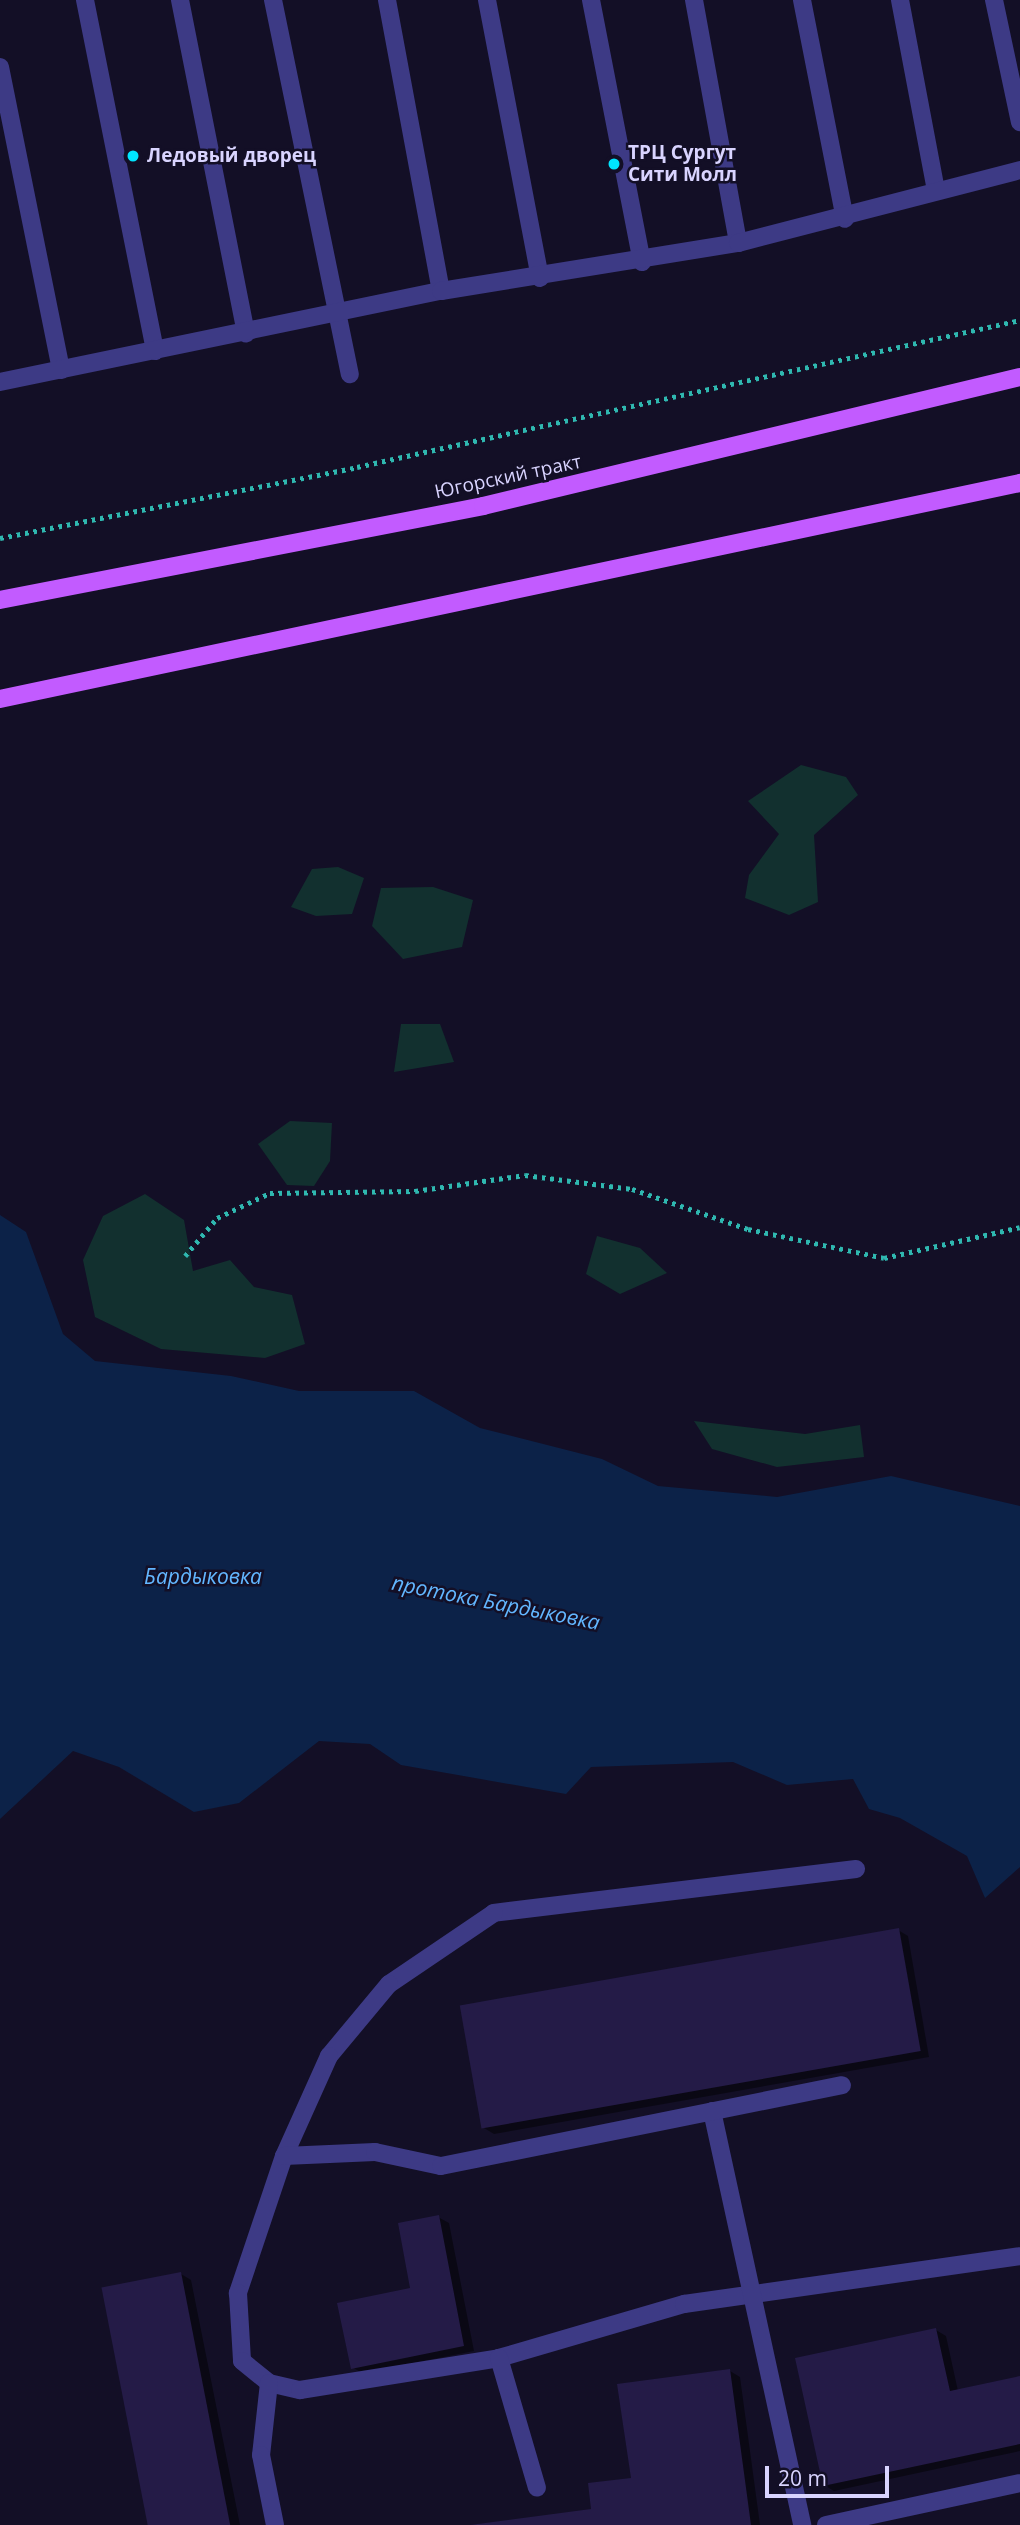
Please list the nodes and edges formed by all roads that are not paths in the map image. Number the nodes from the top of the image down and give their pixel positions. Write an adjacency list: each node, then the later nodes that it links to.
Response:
1 (85, 0): 22 (lane)
2 (180, 0): 21 (lane)
3 (272, 0): 20 (lane)
4 (387, 0): 19 (lane)
5 (487, 0): 18 (lane)
6 (590, 0): 17 (lane)
7 (694, 0): 16 (lane)
8 (802, 0): 15 (lane)
9 (900, 0): 14 (lane)
10 (994, 0): 12 (lane)
11 (0, 67): 23 (lane)
12 (1020, 122)
13 (1020, 170): 14 (lane)
14 (936, 191): 15 (lane)
15 (845, 219): 16 (lane)
16 (738, 243): 17 (lane)
17 (642, 262): 18 (lane)
18 (540, 278): 19 (lane)
19 (441, 291): 20 (lane)
20 (337, 316): 21 (lane); 24 (lane)
21 (246, 334): 22 (lane)
22 (156, 351): 23 (lane)
23 (61, 370): 26 (lane)
24 (350, 374)
25 (1020, 377): 28 (main road, Югорский тракт)
26 (0, 382)
27 (1020, 483): 29 (main road)
28 (0, 600)
29 (0, 699)
30 (856, 1869): 33 (lane)
31 (842, 2085): 32 (lane)
32 (712, 2111): 33 (lane); 35 (lane)
33 (284, 2156): 37 (lane)
34 (1020, 2256): 35 (lane)
35 (750, 2299): 36 (lane); 41 (lane)
36 (499, 2358): 37 (lane); 39 (lane)
37 (269, 2383): 40 (lane)
38 (1020, 2483): 42 (lane)
39 (537, 2488)
40 (275, 2525)
41 (802, 2525)
42 (826, 2525)

